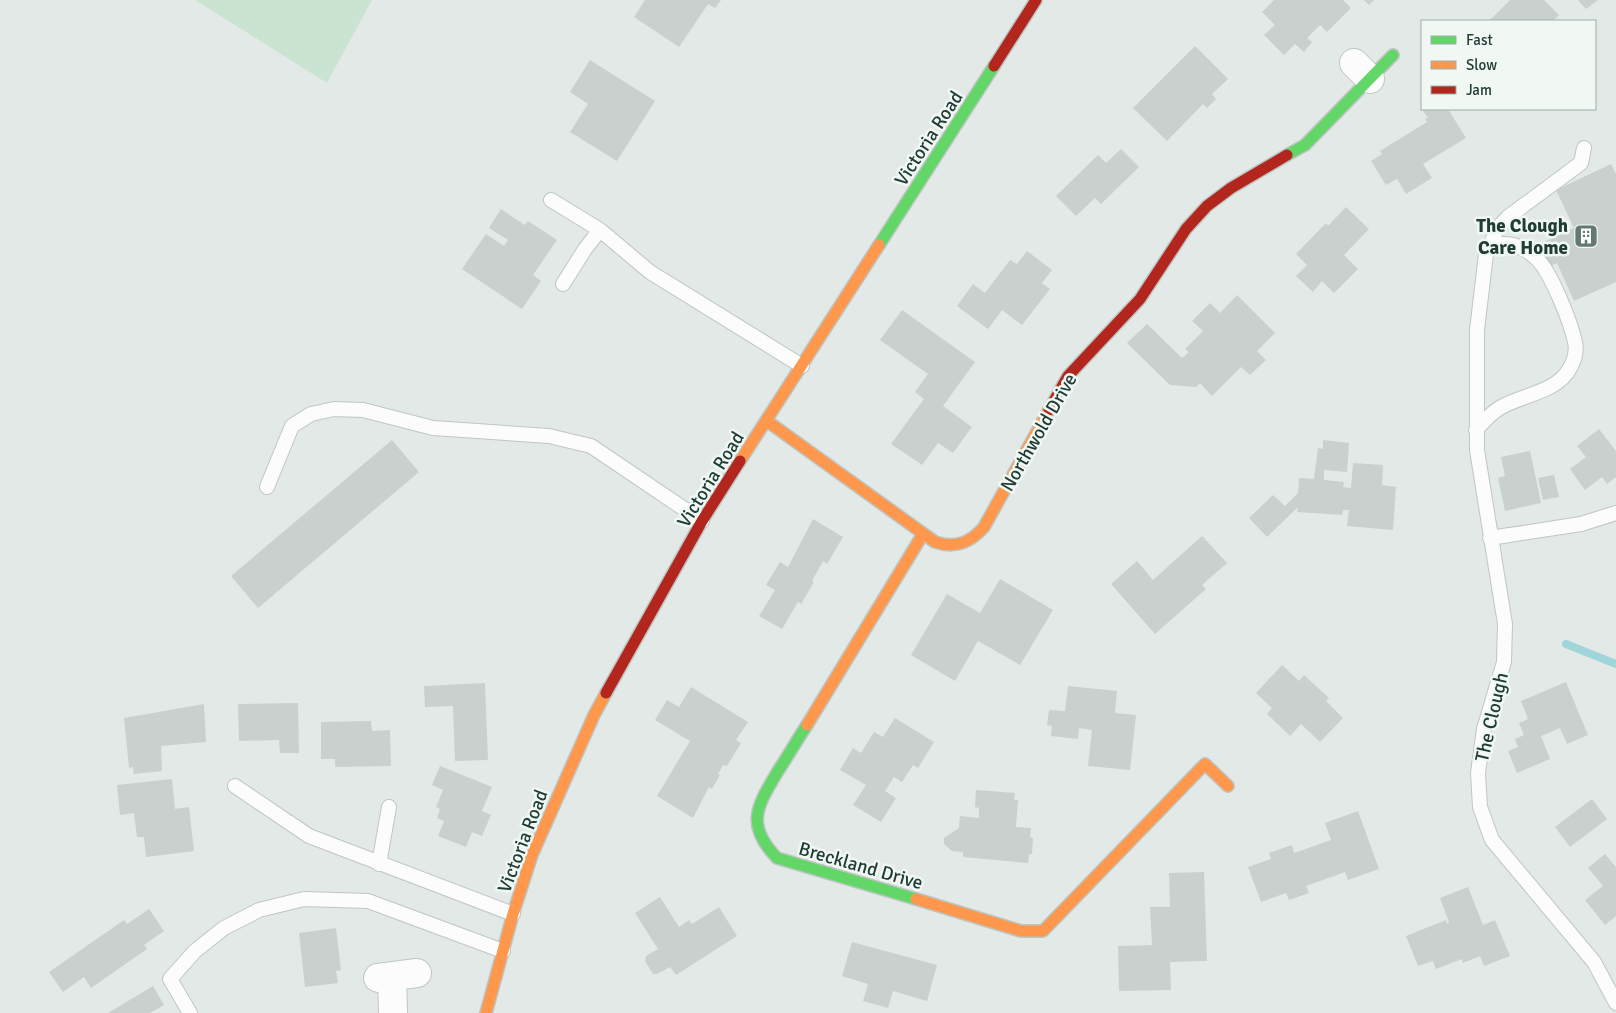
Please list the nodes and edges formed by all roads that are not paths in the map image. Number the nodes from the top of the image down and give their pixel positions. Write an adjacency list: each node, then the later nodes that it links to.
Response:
1 (1036, 0): 8 (main road, Victoria Road)
2 (1393, 55): 14 (main road, Northwold Drive)
3 (1584, 148): 6 (lane, The Clough)
4 (551, 200): 5 (lane)
5 (600, 230): 7 (lane); 8 (lane)
6 (1489, 248): 10 (lane, The Clough); 10 (lane)
7 (564, 284)
8 (802, 366): 9 (main road, Victoria Road)
9 (767, 422): 13 (main road, Victoria Road); 14 (main road, Northwold Drive)
10 (1476, 430): 15 (lane, The Clough)
11 (267, 487): 13 (lane)
12 (1616, 513): 15 (lane)
13 (702, 521): 20 (main road, Victoria Road)
14 (923, 534): 17 (main road, Breckland Drive)
15 (1490, 538): 23 (lane, The Clough)
16 (235, 786): 19 (lane)
17 (1228, 786)
18 (389, 808): 19 (lane)
19 (379, 864): 20 (lane)
20 (513, 914): 21 (main road, Victoria Road)
21 (503, 952): 24 (lane); 26 (main road, Victoria Road)
22 (396, 976): 25 (street)
23 (1616, 1003)
24 (190, 1013)
25 (393, 1013)
26 (486, 1013)

